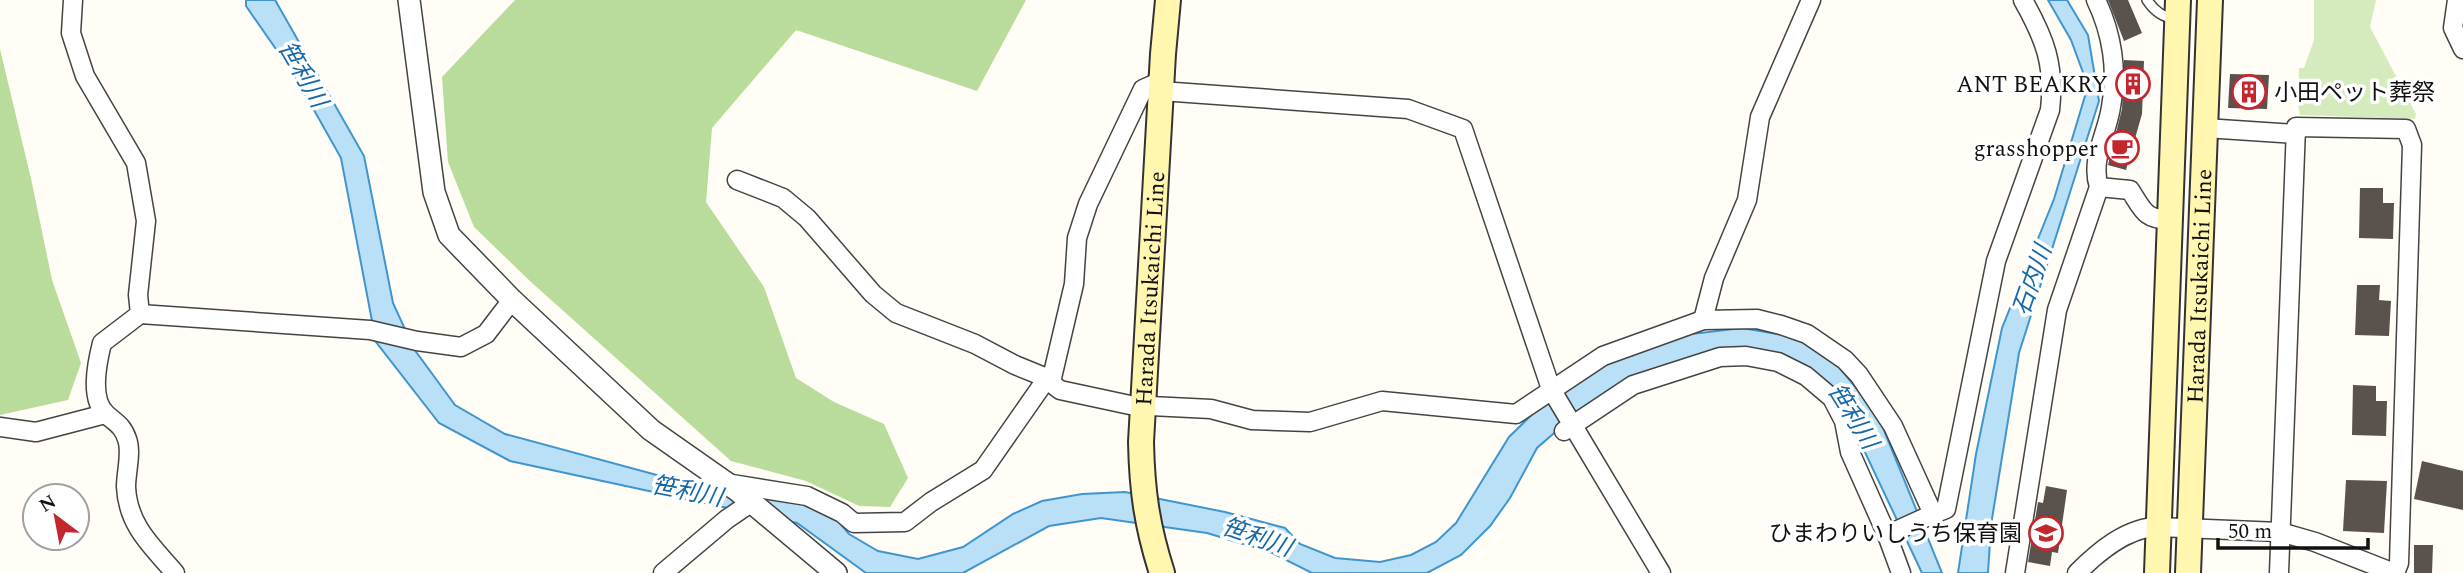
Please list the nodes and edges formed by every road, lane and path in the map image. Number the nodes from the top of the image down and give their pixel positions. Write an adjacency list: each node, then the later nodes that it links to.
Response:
1 (73, 0): 19 (street)
2 (409, 0): 18 (street)
3 (1168, 0): 12 (main road, Harada Itsukaichi Line)
4 (1811, 0): 20 (street)
5 (2023, 0): 28 (street)
6 (2096, 0): 16 (street)
7 (2147, 0): 10 (lane)
8 (2210, 0): 13 (main road, Harada Itsukaichi Line)
9 (2457, 0): 11 (street)
10 (2178, 10): 17 (main road, Harada Itsukaichi Line)
11 (2463, 49)
12 (1161, 86): 21 (street); 22 (street); 23 (main road, Harada Itsukaichi Line)
13 (2205, 128): 14 (street); 30 (main road, Harada Itsukaichi Line)
14 (2296, 134): 31 (street); 44 (street)
15 (737, 180): 21 (street)
16 (2099, 187): 17 (street); 39 (street)
17 (2170, 220): 29 (main road, Harada Itsukaichi Line)
18 (512, 300): 19 (street); 27 (street)
19 (140, 314): 24 (street)
20 (1703, 320): 22 (street); 28 (street)
21 (1051, 382): 23 (street); 27 (street)
22 (1552, 390): 23 (street); 25 (street)
23 (1143, 406): 36 (main road, Harada Itsukaichi Line)
24 (105, 414): 26 (street); 33 (street)
25 (1568, 426): 32 (street); 37 (street)
26 (0, 427)
27 (738, 492): 34 (street); 35 (street)
28 (1931, 515): 32 (street)
29 (2158, 527): 30 (street); 40 (street); 41 (main road, Harada Itsukaichi Line)
30 (2190, 528): 31 (street); 42 (main road, Harada Itsukaichi Line)
31 (2280, 532): 43 (street); 44 (street)
32 (1890, 534): 38 (street)
33 (175, 573)
34 (663, 573)
35 (836, 573)
36 (1162, 573)
37 (1661, 573)
38 (1901, 573)
39 (2015, 573)
40 (2077, 573)
41 (2157, 573)
42 (2188, 573)
43 (2279, 573)
44 (2394, 573)

